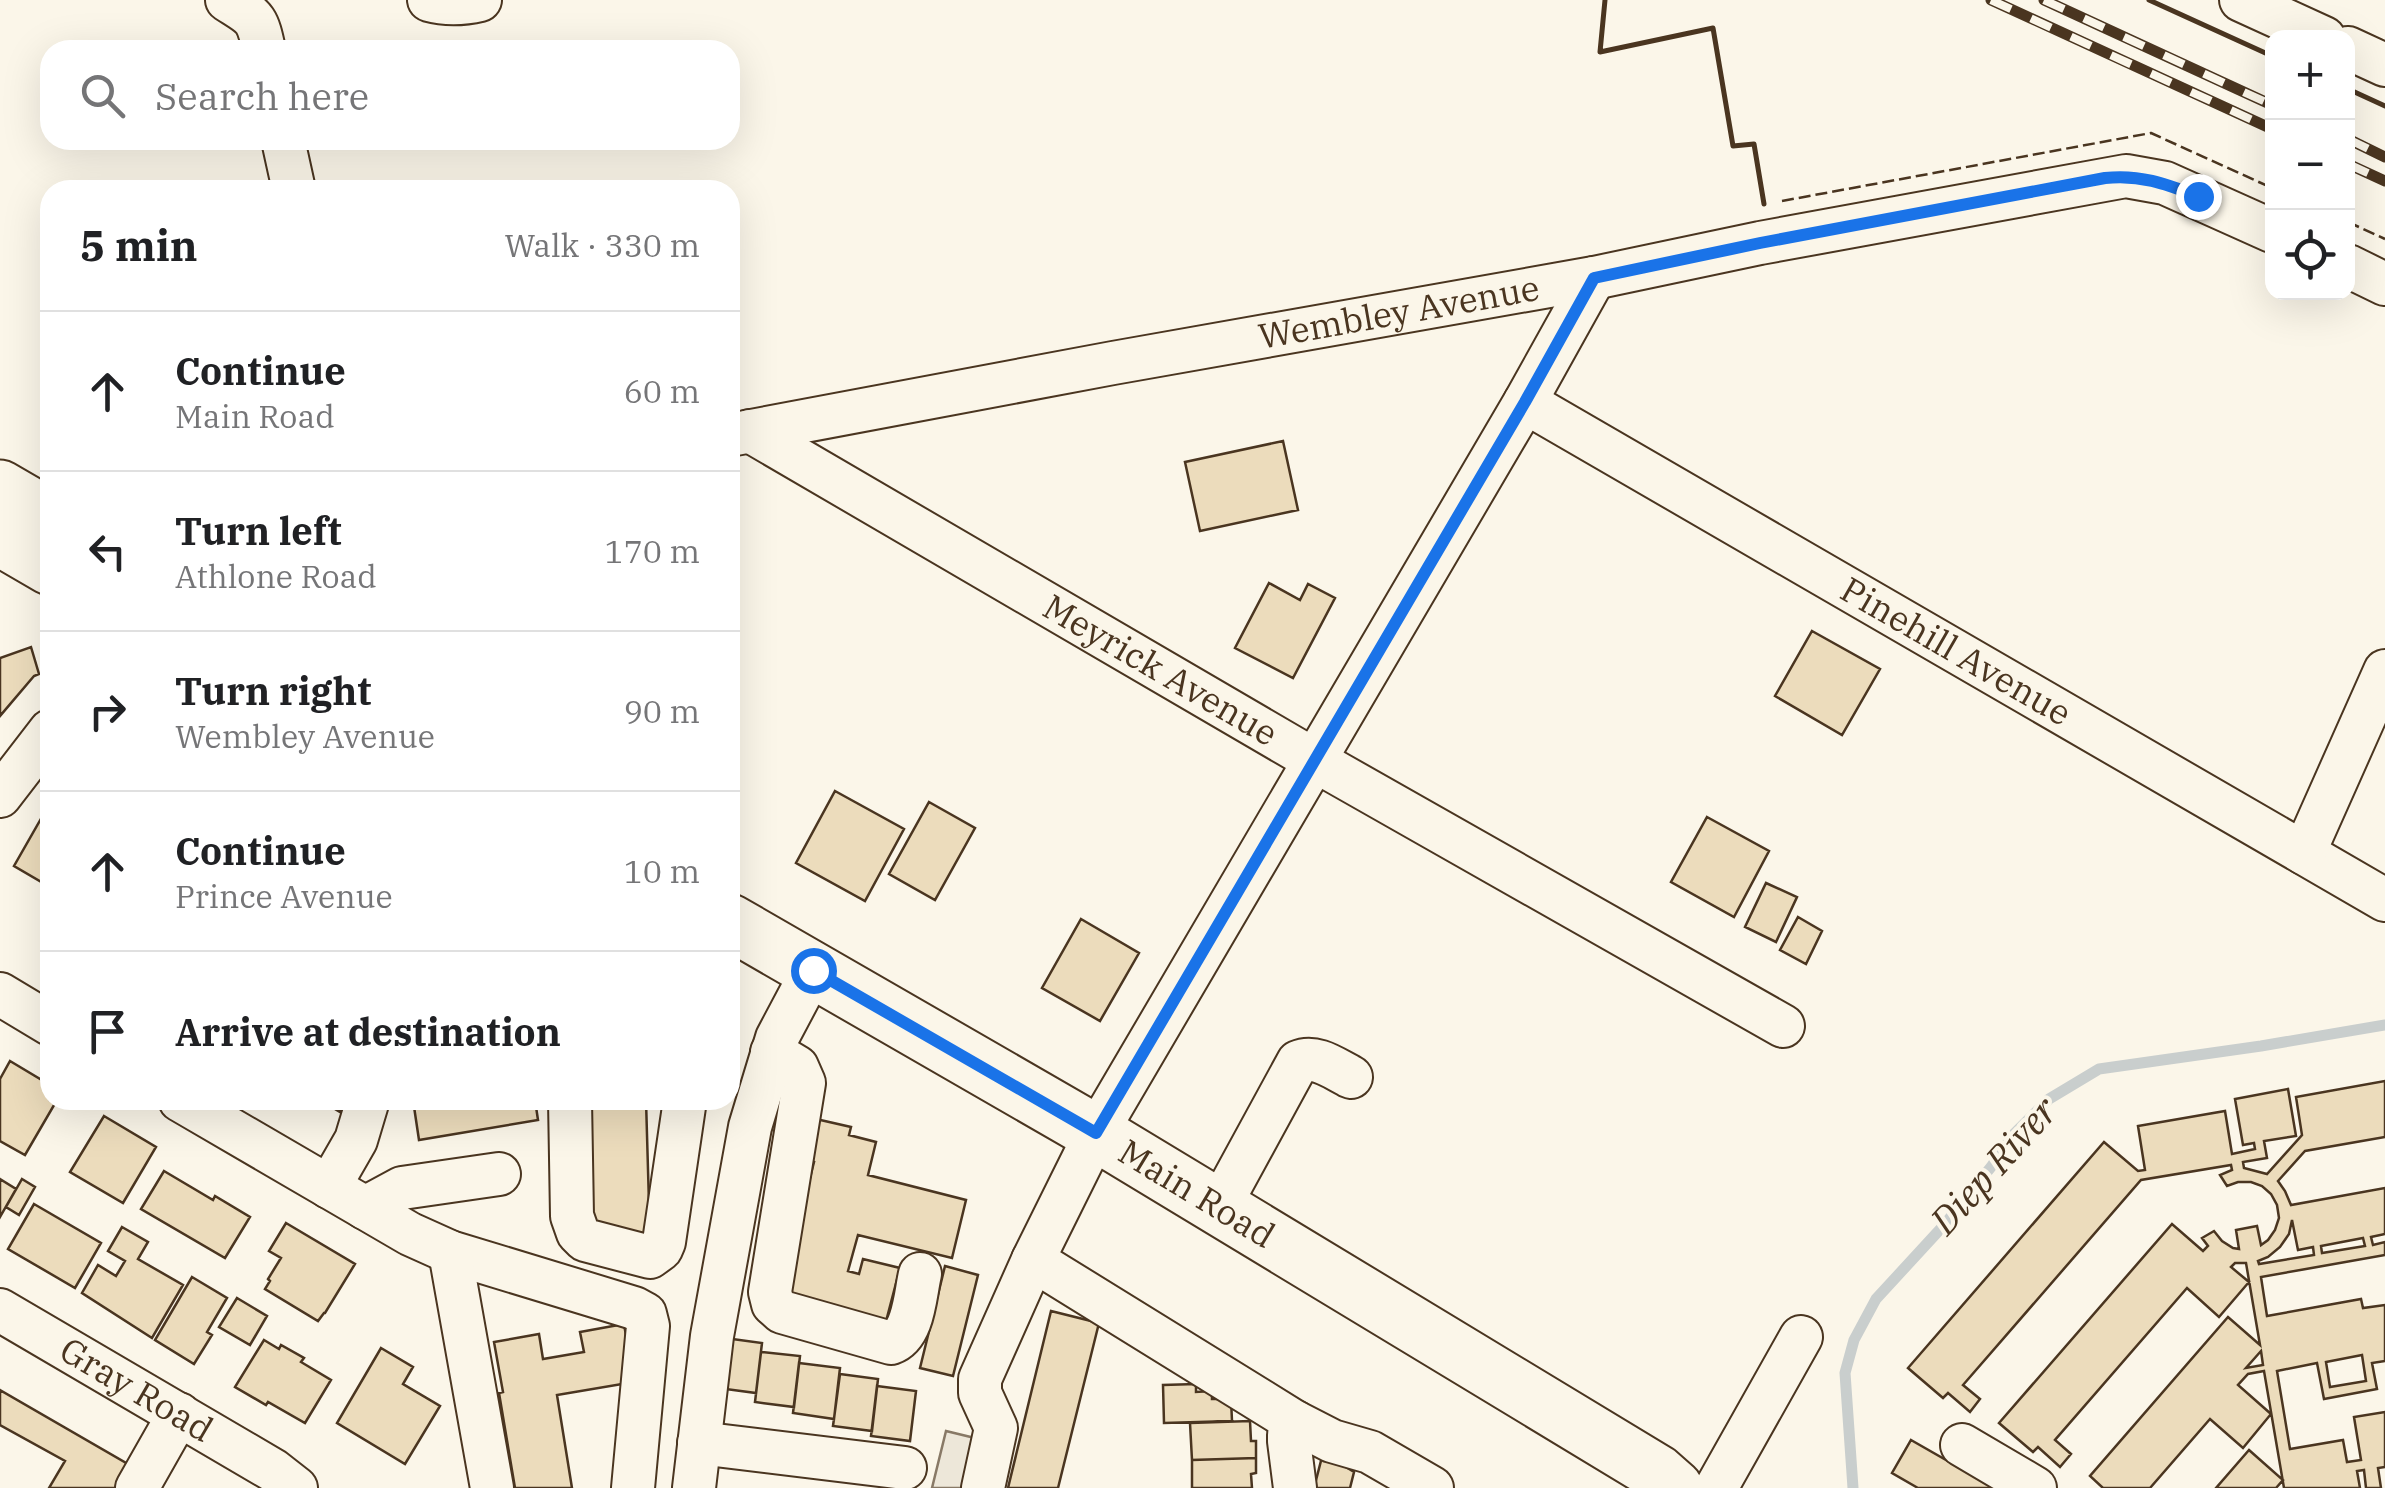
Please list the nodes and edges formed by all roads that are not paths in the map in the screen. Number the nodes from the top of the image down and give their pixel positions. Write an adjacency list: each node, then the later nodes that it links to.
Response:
1 (227, 0): 6 (street)
2 (429, 0): 3 (street)
3 (480, 0)
4 (2241, 0): 5 (street)
5 (2307, 30)
6 (262, 40)
7 (2355, 51): 8 (street)
8 (2385, 65)
9 (285, 150): 10 (street)
10 (292, 180)
11 (2265, 228): 13 (street, Wembley Avenue)
12 (2355, 269): 14 (street)
13 (1594, 278): 15 (street); 16 (street, Wembley Avenue)
14 (2385, 284)
15 (1525, 402): 23 (street); 25 (street, Pinehill Avenue)
16 (740, 433): 23 (street, Meyrick Avenue)
17 (0, 488): 18 (main road)
18 (40, 512)
19 (0, 538): 20 (main road)
20 (40, 561)
21 (2385, 671): 25 (street)
22 (40, 744): 24 (street)
23 (1314, 760): 31 (street, Meyrick Avenue); 38 (street)
24 (0, 796)
25 (2304, 853): 26 (street, Pinehill Avenue)
26 (2385, 900)
27 (740, 935): 28 (main road, Main Road)
28 (813, 970): 32 (street); 38 (main road, Main Road)
29 (0, 994): 30 (street)
30 (40, 1018)
31 (1783, 1026)
32 (772, 1052): 44 (street); 49 (street)
33 (1351, 1077): 41 (street)
34 (197, 1110): 40 (street)
35 (365, 1110): 40 (street)
36 (570, 1110): 37 (street)
37 (684, 1110)
38 (1096, 1133): 41 (main road, Main Road); 43 (street)
39 (499, 1174): 40 (street)
40 (347, 1197): 42 (street)
41 (1219, 1207): 53 (main road, Main Road)
42 (450, 1252): 56 (street); 57 (street)
43 (1033, 1260): 48 (street); 59 (street)
44 (920, 1274)
45 (0, 1310): 47 (street, Gray Road)
46 (1801, 1338): 62 (street)
47 (190, 1421): 52 (street, Gray Road); 54 (street); 55 (street)
48 (1295, 1422): 60 (street); 61 (street)
49 (700, 1443): 51 (street); 58 (street)
50 (1962, 1446): 63 (street)
51 (904, 1468)
52 (284, 1479)
53 (1678, 1483)
54 (137, 1488)
55 (169, 1488)
56 (492, 1488)
57 (633, 1488)
58 (694, 1488)
59 (983, 1488)
60 (1295, 1488)
61 (1432, 1488)
62 (1716, 1488)
63 (2035, 1488)

